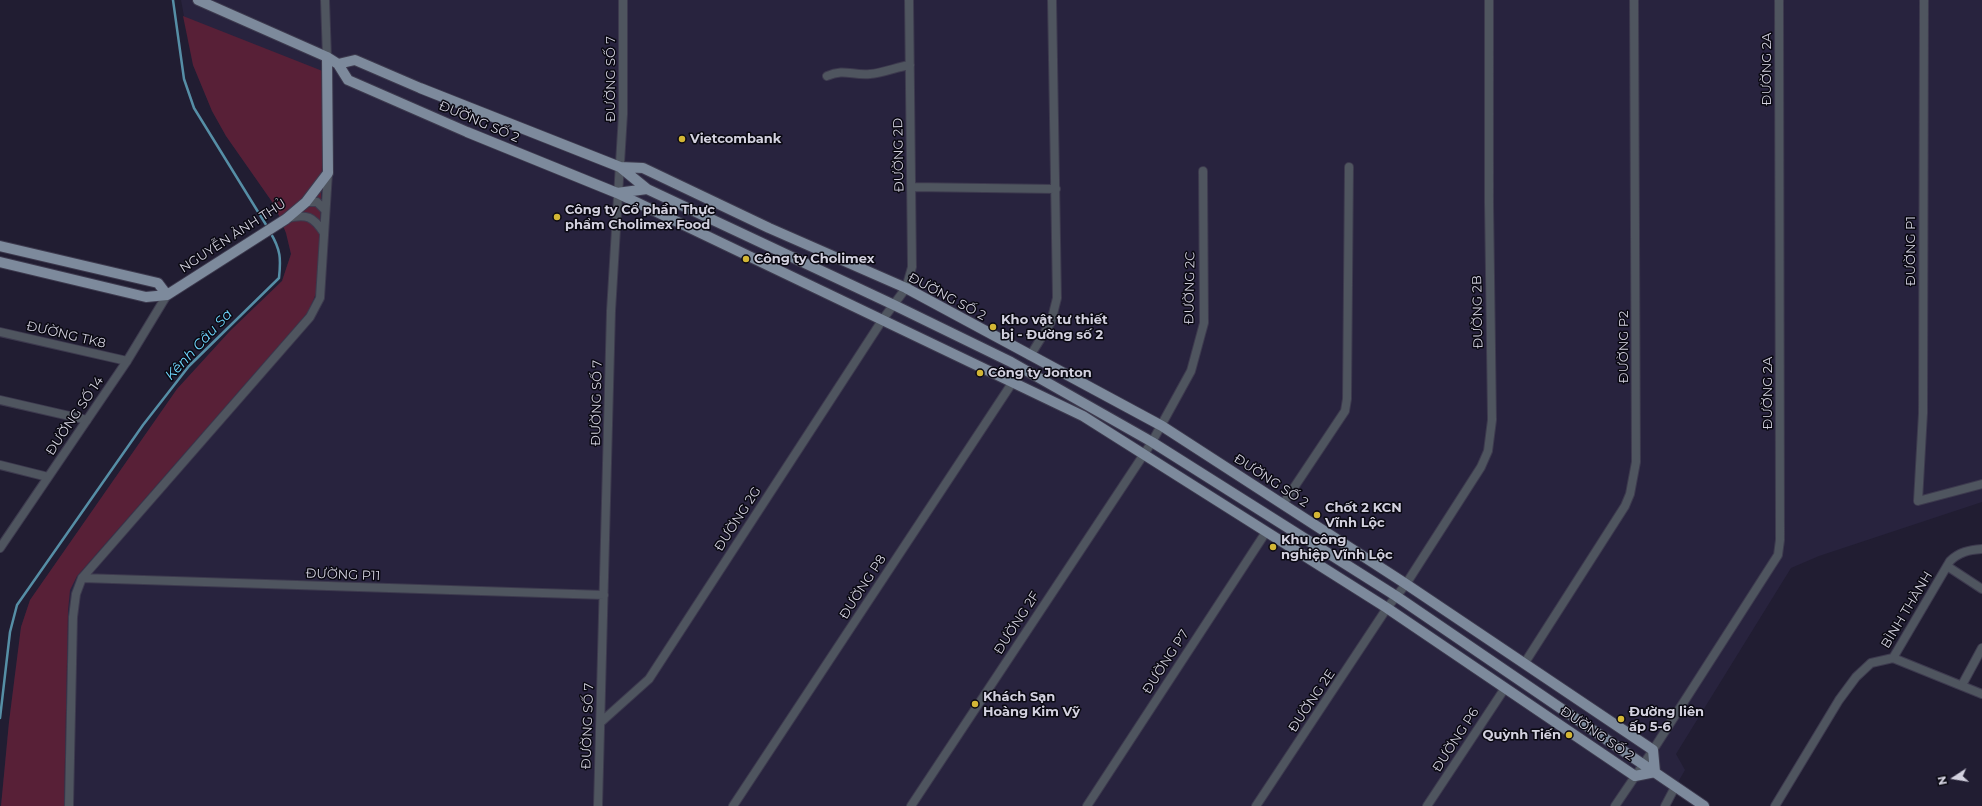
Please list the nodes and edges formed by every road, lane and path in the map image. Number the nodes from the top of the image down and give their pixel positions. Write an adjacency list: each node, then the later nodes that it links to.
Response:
1 (198, 0): 10 (main road, ĐƯỜNG SỐ 2)
2 (325, 0): 10 (street)
3 (623, 0): 14 (street, ĐƯỜNG SỐ 7)
4 (909, 0): 12 (street, ĐƯỜNG 2D)
5 (1052, 0): 20 (street)
6 (1489, 0): 51 (street, ĐƯỜNG 2B)
7 (1634, 0): 58 (street, ĐƯỜNG P2)
8 (1779, 0): 63 (street, ĐƯỜNG 2A)
9 (1924, 0): 44 (street, ĐƯỜNG P1)
10 (327, 58): 11 (main road, ĐƯỜNG SỐ 2); 17 (main road)
11 (338, 64): 14 (main road, ĐƯỜNG SỐ 2); 21 (main road, ĐƯỜNG SỐ 2)
12 (910, 65): 13 (street); 18 (street, ĐƯỜNG 2D)
13 (827, 76)
14 (620, 167): 19 (main road, ĐƯỜNG SỐ 2); 21 (street, ĐƯỜNG SỐ 7); 28 (main road, ĐƯỜNG SỐ 2)
15 (1349, 168): 45 (street)
16 (1203, 171): 39 (street, ĐƯỜNG 2C)
17 (328, 173): 22 (main road, NGUYỄN ẢNH THỦ); 23 (street)
18 (911, 187): 20 (street); 28 (street, ĐƯỜNG 2D)
19 (647, 189): 21 (main road, ĐƯỜNG SỐ 2); 30 (main road, ĐƯỜNG SỐ 2)
20 (1056, 189): 33 (street)
21 (617, 193): 31 (main road, ĐƯỜNG SỐ 2); 53 (street, ĐƯỜNG SỐ 7)
22 (306, 202): 23 (street); 24 (main road, NGUYỄN ẢNH THỦ)
23 (325, 210): 25 (street)
24 (286, 219): 25 (street); 29 (main road, NGUYỄN ẢNH THỦ)
25 (324, 233): 50 (street)
26 (0, 246): 29 (main road)
27 (0, 262): 29 (main road, NGUYỄN ẢNH THỦ)
28 (906, 288): 30 (street, ĐƯỜNG 2D); 33 (main road, ĐƯỜNG SỐ 2)
29 (167, 294): 34 (street, ĐƯỜNG SỐ 14)
30 (894, 305): 31 (street, ĐƯỜNG 2G); 35 (main road, ĐƯỜNG SỐ 2)
31 (882, 319): 36 (main road, ĐƯỜNG SỐ 2); 62 (street, ĐƯỜNG 2G)
32 (0, 332): 34 (street, ĐƯỜNG TK8)
33 (1030, 356): 39 (main road, ĐƯỜNG SỐ 2)
34 (127, 362): 38 (street, ĐƯỜNG SỐ 14)
35 (1022, 368): 36 (street, ĐƯỜNG P8); 40 (main road, ĐƯỜNG SỐ 2)
36 (1012, 382): 41 (main road, ĐƯỜNG SỐ 2); 70 (street, ĐƯỜNG P8)
37 (0, 400): 38 (street)
38 (87, 420): 43 (street, ĐƯỜNG SỐ 14)
39 (1162, 426): 40 (street, ĐƯỜNG 2C); 45 (main road, ĐƯỜNG SỐ 2)
40 (1152, 442): 41 (street, ĐƯỜNG 2F); 54 (main road, ĐƯỜNG SỐ 2)
41 (1144, 454): 46 (main road, ĐƯỜNG SỐ 2); 71 (street, ĐƯỜNG 2F)
42 (0, 465): 43 (street)
43 (48, 477): 47 (street, ĐƯỜNG SỐ 14)
44 (1982, 484)
45 (1282, 504): 51 (main road, ĐƯỜNG SỐ 2)
46 (1266, 532): 55 (main road, ĐƯỜNG SỐ 2); 72 (street, ĐƯỜNG P7)
47 (0, 548)
48 (1982, 549): 49 (street, BÌNH THÀNH)
49 (1947, 566): 52 (street); 57 (street, BÌNH THÀNH)
50 (82, 578): 53 (street, ĐƯỜNG P11); 68 (street)
51 (1406, 584): 54 (street, ĐƯỜNG 2B); 58 (main road, ĐƯỜNG SỐ 2)
52 (1982, 589)
53 (604, 595): 62 (street, ĐƯỜNG SỐ 7)
54 (1396, 596): 55 (street, ĐƯỜNG 2E); 64 (main road, ĐƯỜNG SỐ 2)
55 (1387, 608): 60 (main road, ĐƯỜNG SỐ 2); 73 (street, ĐƯỜNG 2E)
56 (1982, 648): 59 (street)
57 (1893, 658): 59 (street); 78 (street, BÌNH THÀNH)
58 (1524, 664): 63 (main road, ĐƯỜNG SỐ 2)
59 (1962, 685): 61 (street)
60 (1505, 688): 66 (main road, ĐƯỜNG SỐ 2); 74 (street, ĐƯỜNG P6)
61 (1982, 694)
62 (601, 722): 69 (street, ĐƯỜNG SỐ 7)
63 (1653, 750): 64 (street, ĐƯỜNG 2A); 65 (main road, ĐƯỜNG SỐ 2)
64 (1642, 765): 65 (main road, ĐƯỜNG SỐ 2); 66 (street, ĐƯỜNG 2A)
65 (1655, 772): 66 (main road, ĐƯỜNG SỐ 2); 67 (main road, ĐƯỜNG SỐ 2)
66 (1634, 776): 75 (street, ĐƯỜNG 2A)
67 (1675, 787): 76 (street); 77 (main road, ĐƯỜNG SỐ 2)
68 (69, 806)
69 (598, 806)
70 (733, 806)
71 (911, 806)
72 (1087, 806)
73 (1256, 806)
74 (1427, 806)
75 (1615, 806)
76 (1665, 806)
77 (1704, 806)
78 (1775, 806)

